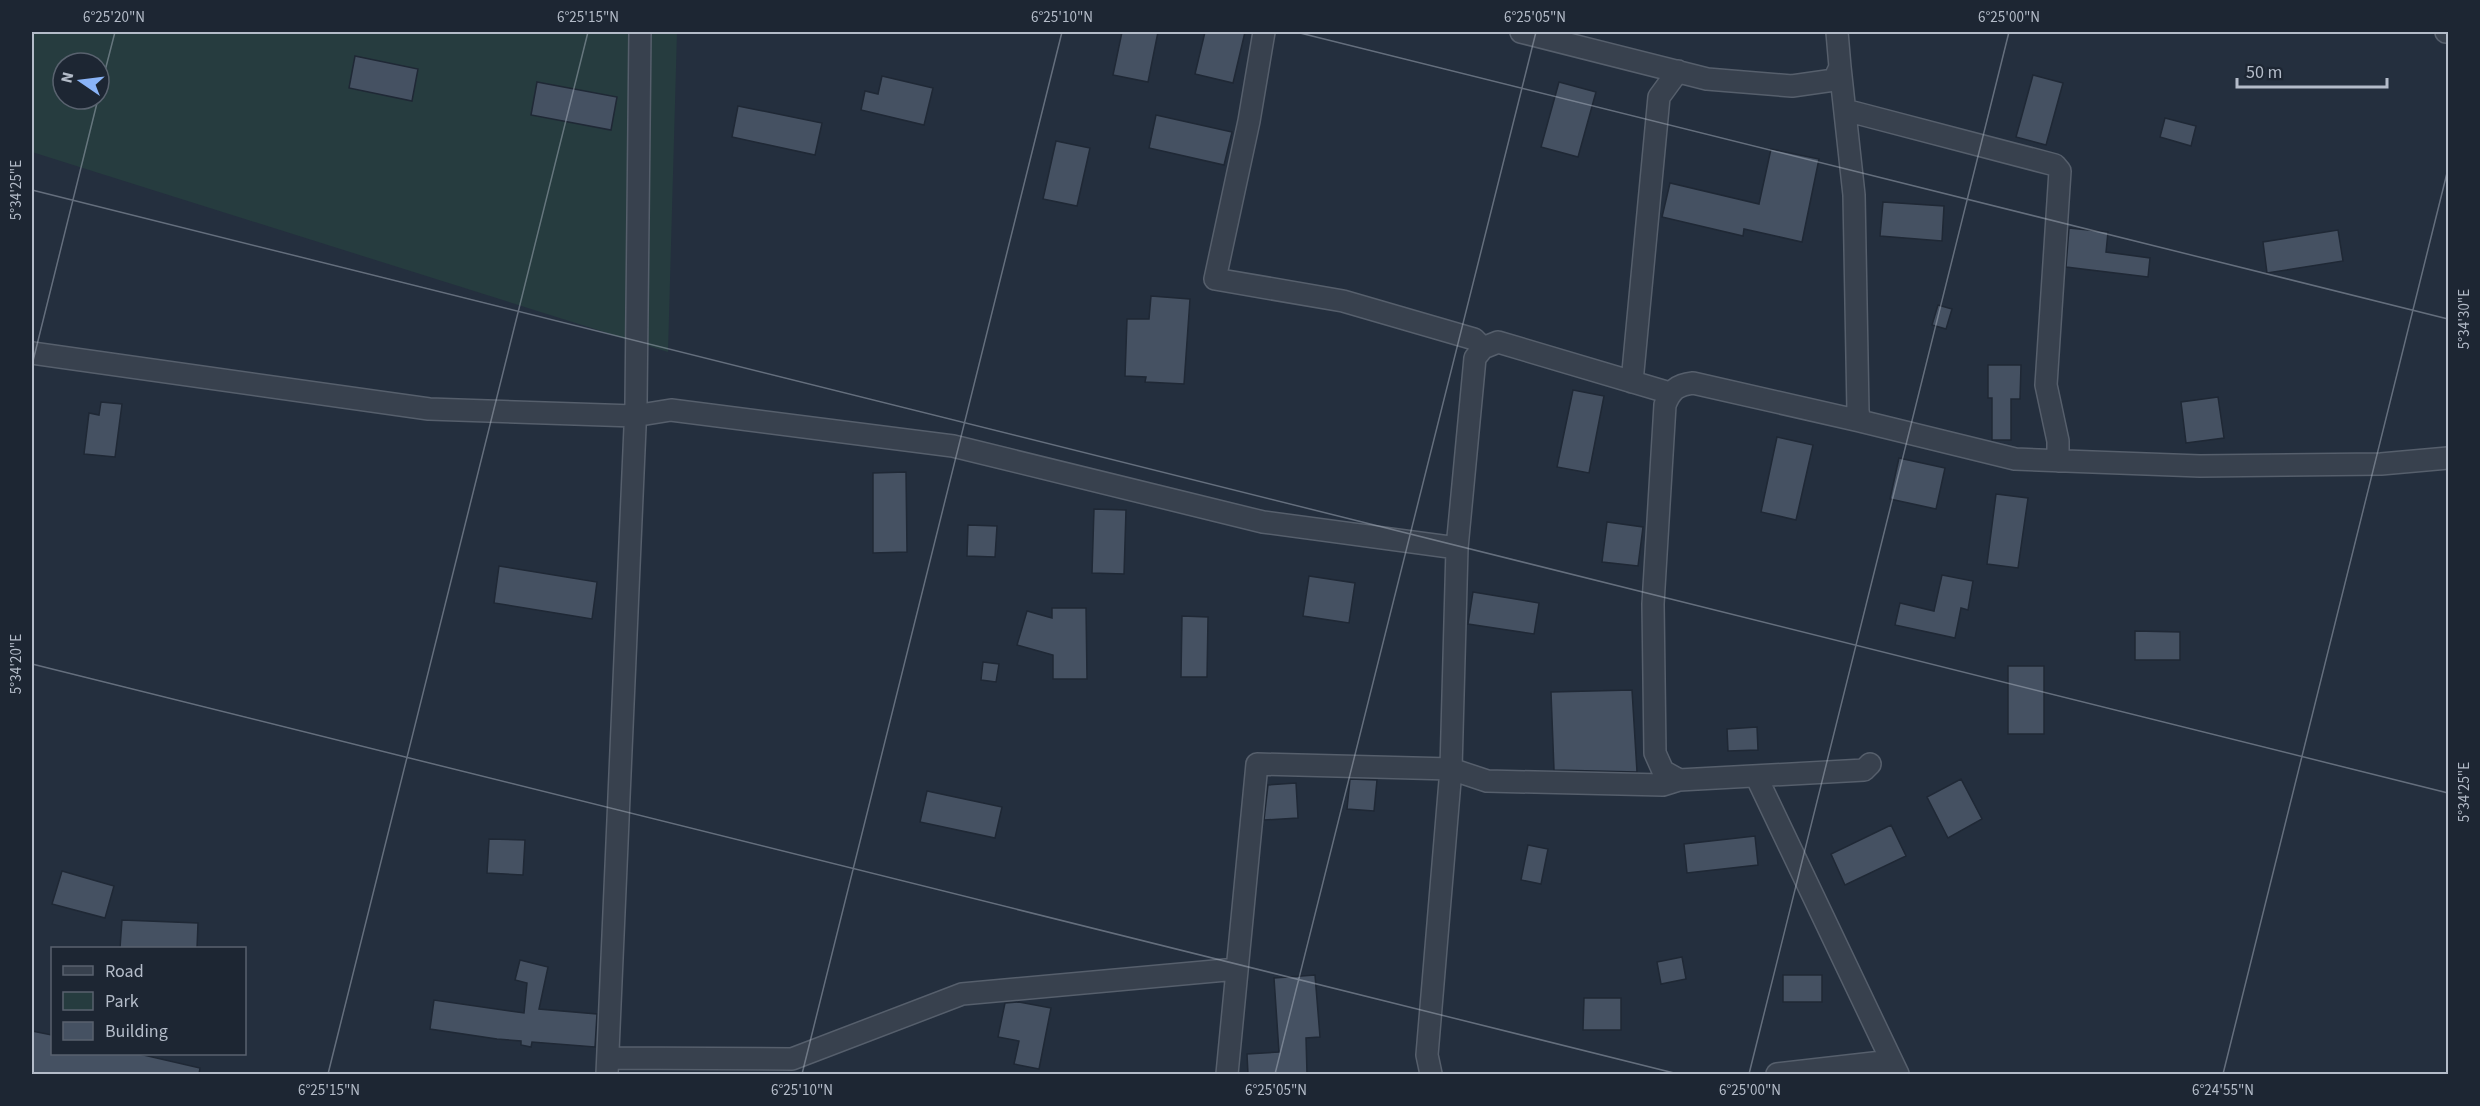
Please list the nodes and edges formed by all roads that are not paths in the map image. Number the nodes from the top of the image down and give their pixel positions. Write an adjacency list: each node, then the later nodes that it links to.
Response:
1 (640, 32): 12 (street)
2 (1264, 32): 8 (street)
3 (1521, 32): 6 (street)
4 (1838, 32): 5 (street)
5 (1840, 67): 6 (street); 7 (street)
6 (1678, 71): 10 (street)
7 (1845, 110): 13 (street); 15 (street)
8 (1483, 348): 10 (street); 16 (street)
9 (32, 353): 12 (street)
10 (1632, 382): 11 (street)
11 (1670, 393): 13 (street); 20 (street)
12 (634, 416): 16 (street); 22 (street)
13 (1860, 421): 15 (street)
14 (2448, 458): 15 (street)
15 (2058, 461)
16 (1457, 548): 18 (street)
17 (1870, 764): 19 (street)
18 (1451, 769): 20 (street); 21 (street); 25 (street)
19 (1756, 776): 20 (street); 23 (street)
20 (1679, 780)
21 (1237, 969): 22 (street); 24 (street)
22 (608, 1066)
23 (1894, 1068): 26 (street)
24 (1227, 1074)
25 (1431, 1074)
26 (1777, 1074)

